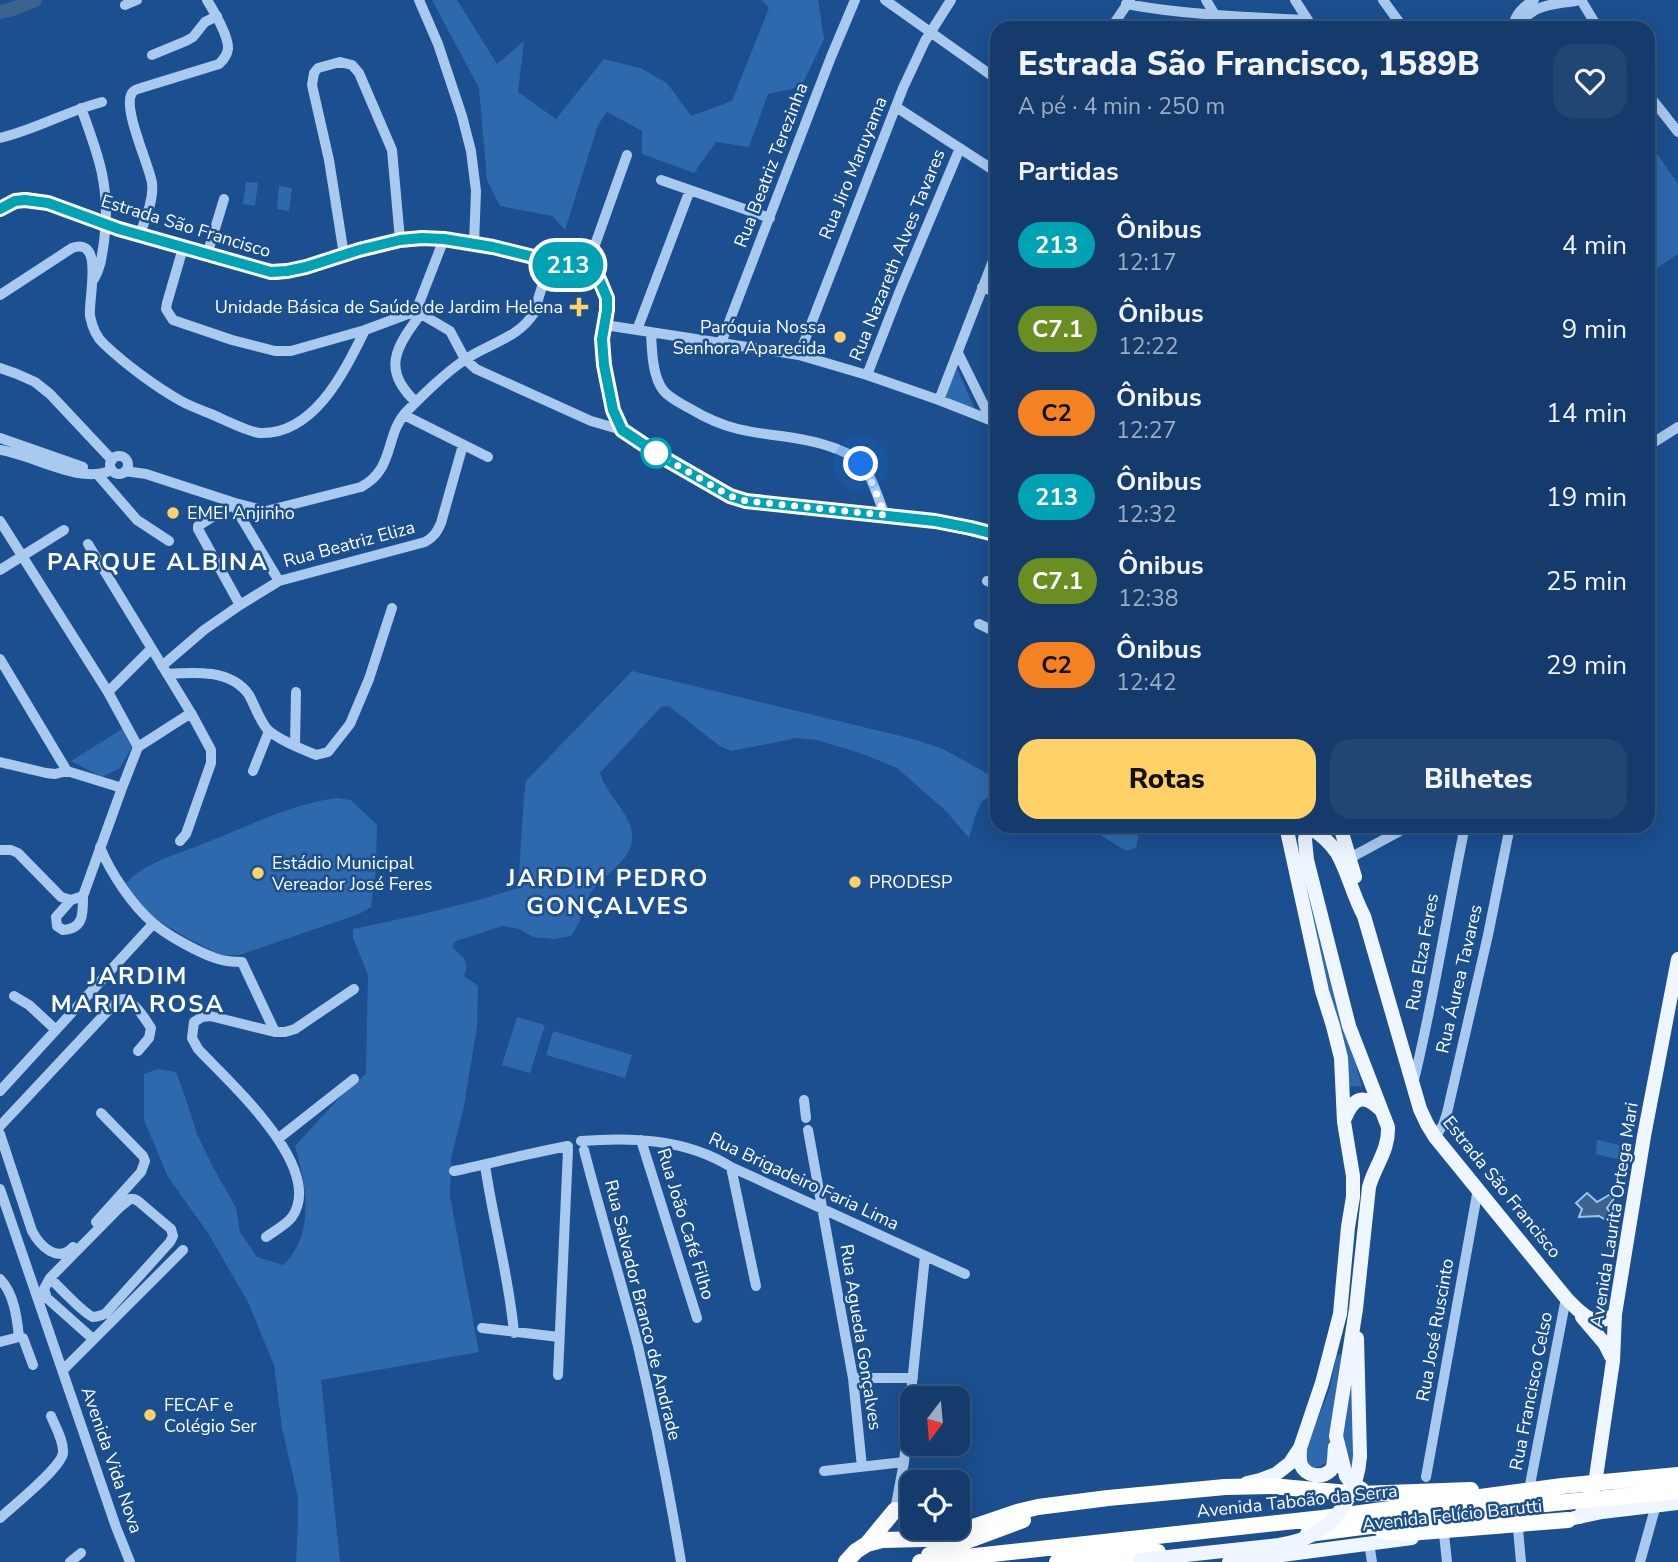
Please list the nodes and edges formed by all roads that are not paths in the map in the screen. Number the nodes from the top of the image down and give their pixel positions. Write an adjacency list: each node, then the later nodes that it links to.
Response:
1 (137, 0): 14 (street)
2 (207, 0): 16 (street)
3 (419, 0): 45 (street)
4 (855, 0): 40 (street, Rua Beatriz Terezinha)
5 (885, 0): 24 (street)
6 (951, 0): 24 (street, Rua Jiro Maruyama)
7 (1206, 0): 15 (street)
8 (1295, 0): 19 (street)
9 (1383, 0): 20 (street)
10 (1580, 0): 13 (street); 23 (street)
11 (1530, 1): 13 (street); 21 (street)
12 (1128, 2): 15 (street); 17 (street)
13 (1558, 4): 22 (street)
14 (125, 5)
15 (1215, 15): 18 (street)
16 (216, 16): 25 (street); 42 (street)
17 (1116, 21)
18 (1279, 21)
19 (1309, 21)
20 (1398, 21)
21 (1514, 21)
22 (1522, 21)
23 (1594, 21)
24 (931, 33): 26 (street); 29 (street, Rua Jiro Maruyama)
25 (152, 55)
26 (990, 74)
27 (102, 102): 30 (street)
28 (1655, 103): 31 (street)
29 (896, 107): 33 (street); 63 (street, Rua Jiro Maruyama)
30 (81, 108): 32 (street); 41 (street)
31 (1678, 132)
32 (0, 138)
33 (960, 148): 35 (street); 66 (street, Rua Nazareth Alves Tavares)
34 (628, 155): 51 (street)
35 (990, 168)
36 (662, 180): 37 (street)
37 (690, 191): 40 (street); 59 (street)
38 (224, 199): 47 (street)
39 (0, 209): 41 (main road, Estrada São Francisco)
40 (770, 218): 61 (street, Rua Beatriz Terezinha)
41 (106, 225): 42 (main road, Estrada São Francisco); 52 (street)
42 (139, 236): 46 (main road, Estrada São Francisco)
43 (444, 239): 44 (main road, Estrada São Francisco); 45 (main road, Estrada São Francisco); 56 (street)
44 (400, 240): 48 (main road, Estrada São Francisco); 48 (street)
45 (474, 244): 49 (main road, Estrada São Francisco)
46 (183, 248): 47 (main road, Estrada São Francisco); 58 (street)
47 (207, 255): 48 (main road, Estrada São Francisco)
48 (344, 255)
49 (550, 260): 51 (main road, Estrada São Francisco); 64 (street)
50 (990, 268): 53 (street)
51 (586, 270): 57 (main road)
52 (92, 281): 55 (street); 58 (street)
53 (982, 288): 54 (street); 62 (street)
54 (990, 290)
55 (0, 295)
56 (418, 313): 58 (street); 64 (street); 68 (street)
57 (604, 325): 59 (street); 69 (main road)
58 (365, 330)
59 (637, 330): 60 (street)
60 (651, 333): 61 (street); 84 (street)
61 (721, 343): 63 (street)
62 (958, 353): 67 (street); 71 (street)
63 (799, 355): 66 (street)
64 (465, 359): 68 (street); 72 (street)
65 (0, 368): 80 (street)
66 (867, 375): 67 (street)
67 (939, 400): 71 (street)
68 (416, 402): 70 (street)
69 (613, 410): 72 (street); 74 (main road)
70 (404, 415): 77 (street); 83 (street)
71 (990, 420)
72 (591, 421): 74 (street)
73 (1678, 427): 76 (street)
74 (622, 430): 84 (main road)
75 (0, 438): 80 (street)
76 (1655, 442)
77 (463, 446): 79 (street); 93 (street, Rua Beatriz Eliza)
78 (0, 450): 81 (street)
79 (488, 457)
80 (111, 465): 81 (street); 82 (street)
81 (98, 475): 89 (street)
82 (235, 503): 83 (street); 86 (street); 94 (street)
83 (267, 511): 86 (street)
84 (885, 515): 88 (main road)
85 (0, 521): 91 (street)
86 (245, 524): 93 (street)
87 (64, 530): 91 (street)
88 (990, 533)
89 (169, 541)
90 (88, 544): 98 (street)
91 (23, 556): 92 (street); 101 (street)
92 (0, 570)
93 (279, 581): 94 (street, Rua Beatriz Eliza)
94 (240, 605): 100 (street, Rua Beatriz Eliza)
95 (393, 608): 105 (street)
96 (979, 624): 97 (street)
97 (990, 629)
98 (151, 649): 100 (street); 101 (street)
99 (0, 659): 108 (street)
100 (164, 670): 103 (street); 104 (street)
101 (108, 692): 106 (street)
102 (296, 692): 105 (street)
103 (191, 713): 106 (street); 118 (street)
104 (269, 731): 105 (street); 109 (street)
105 (295, 745)
106 (138, 747): 110 (street)
107 (0, 762): 108 (street)
108 (67, 771): 110 (street)
109 (253, 771)
110 (122, 788): 119 (street)
111 (1288, 833): 139 (main road)
112 (1307, 833): 122 (main road)
113 (1317, 833): 121 (main road, Estrada São Francisco)
114 (1341, 833): 121 (main road, Estrada São Francisco)
115 (1394, 833): 121 (street)
116 (1464, 833): 132 (street, Rua Elza Feres)
117 (1509, 833): 143 (street, Rua Áurea Tavares)
118 (180, 841)
119 (100, 847): 120 (street); 123 (street)
120 (0, 850)
121 (1343, 856): 122 (main road); 132 (main road, Estrada São Francisco)
122 (1310, 868): 136 (main road)
123 (153, 924): 127 (street); 128 (street)
124 (1678, 958): 165 (main road, Avenida Laurita Ortega Mari)
125 (354, 989): 128 (street)
126 (13, 996): 127 (street)
127 (56, 1030): 130 (street)
128 (275, 1031): 144 (street)
129 (138, 1051): 133 (street)
130 (17, 1072): 133 (street); 134 (street)
131 (354, 1079): 144 (street)
132 (1413, 1084): 143 (main road, Estrada São Francisco)
133 (36, 1087): 140 (street)
134 (0, 1091)
135 (804, 1100): 138 (street)
136 (1382, 1111): 139 (main road); 162 (main road)
137 (102, 1114): 142 (street)
138 (806, 1118)
139 (1344, 1122): 181 (main road)
140 (0, 1126)
141 (808, 1130): 153 (street, Rua Agueda Gonçalves)
142 (0, 1134)
143 (1435, 1137): 152 (main road, Estrada São Francisco)
144 (279, 1138): 154 (street)
145 (641, 1140): 146 (street, Rua Brigadeiro Faria Lima); 149 (street, Rua Brigadeiro Faria Lima); 164 (street, Rua João Café Filho)
146 (583, 1145): 147 (street, Rua Brigadeiro Faria Lima); 213 (street, Rua Salvador Branco de Andrade)
147 (568, 1148): 148 (street, Rua Brigadeiro Faria Lima); 170 (street)
148 (485, 1165): 150 (street, Rua Brigadeiro Faria Lima); 168 (street)
149 (731, 1167): 153 (street, Rua Brigadeiro Faria Lima); 160 (street)
150 (454, 1171)
151 (0, 1189): 175 (street, Avenida Vida Nova)
152 (1478, 1189): 161 (main road, Estrada São Francisco); 186 (street, Rua José Ruscinto)
153 (822, 1208): 156 (street, Rua Brigadeiro Faria Lima); 177 (street, Rua Agueda Gonçalves)
154 (266, 1237)
155 (183, 1250): 171 (street, Avenida Vida Nova)
156 (925, 1255): 157 (street, Rua Brigadeiro Faria Lima); 178 (street)
157 (965, 1274)
158 (50, 1278): 158 (street); 171 (street)
159 (0, 1279): 169 (street)
160 (756, 1286)
161 (1566, 1298): 163 (main road, Estrada São Francisco); 192 (street, Rua Francisco Celso)
162 (1356, 1309): 180 (main road); 210 (main road, bridge)
163 (1580, 1312): 165 (main road); 166 (main road, Estrada São Francisco)
164 (697, 1318)
165 (1614, 1321): 166 (main road); 173 (main road, Avenida Laurita Ortega Mari)
166 (1590, 1327): 173 (main road, Estrada São Francisco)
167 (482, 1328): 168 (street)
168 (514, 1333): 170 (street)
169 (19, 1337): 172 (street); 174 (street)
170 (559, 1337): 176 (street)
171 (93, 1339): 175 (street, Avenida Vida Nova)
172 (0, 1342)
173 (1613, 1361): 187 (main road, Avenida Laurita Ortega Mari)
174 (33, 1365)
175 (62, 1370): 212 (street, Avenida Vida Nova)
176 (558, 1375)
177 (853, 1378): 178 (street); 183 (street, Rua Agueda Gonçalves)
178 (913, 1378): 182 (street)
179 (51, 1416): 198 (street)
180 (1336, 1436): 181 (main road); 190 (main road)
181 (1300, 1448): 188 (main road)
182 (904, 1462): 183 (street); 197 (street)
183 (862, 1466): 184 (street)
184 (824, 1471)
185 (1678, 1475): 187 (highway, Avenida Taboão da Serra)
186 (1426, 1477)
187 (1595, 1484): 192 (highway, Avenida Taboão da Serra); 193 (main road, Avenida Laurita Ortega Mari)
188 (1225, 1487): 190 (highway); 195 (highway)
189 (1678, 1491): 193 (highway, Avenida Taboão da Serra)
190 (1377, 1493): 191 (highway)
191 (1510, 1493): 192 (highway, Avenida Taboão da Serra); 215 (highway, Avenida Taboão da Serra)
192 (1527, 1498): 193 (highway, Avenida Taboão da Serra); 200 (street, Rua Francisco Celso); 202 (highway, Avenida Taboão da Serra)
193 (1588, 1499): 199 (main road, Avenida Laurita Ortega Mari)
194 (1678, 1503): 196 (main road)
195 (1068, 1504): 201 (highway); 215 (highway)
196 (1656, 1505): 199 (main road); 221 (street)
197 (895, 1510): 203 (highway); 207 (highway)
198 (0, 1518)
199 (1574, 1518): 200 (highway)
200 (1518, 1526): 202 (highway); 204 (main road, Avenida Felício Barutti); 220 (street)
201 (970, 1528)
202 (1356, 1528): 216 (highway, Avenida Taboão da Serra)
203 (900, 1530)
204 (1444, 1534): 206 (main road, Avenida Felício Barutti); 219 (street)
205 (900, 1539): 207 (highway)
206 (1369, 1543): 209 (main road, Avenida Felício Barutti); 218 (street)
207 (867, 1544): 214 (highway)
208 (81, 1553): 211 (street)
209 (1297, 1558): 217 (main road, Avenida Felício Barutti)
210 (1136, 1561)
211 (70, 1562)
212 (130, 1562)
213 (681, 1562)
214 (846, 1562)
215 (918, 1562)
216 (1058, 1562)
217 (1229, 1562)
218 (1372, 1562)
219 (1447, 1562)
220 (1521, 1562)
221 (1640, 1562)

